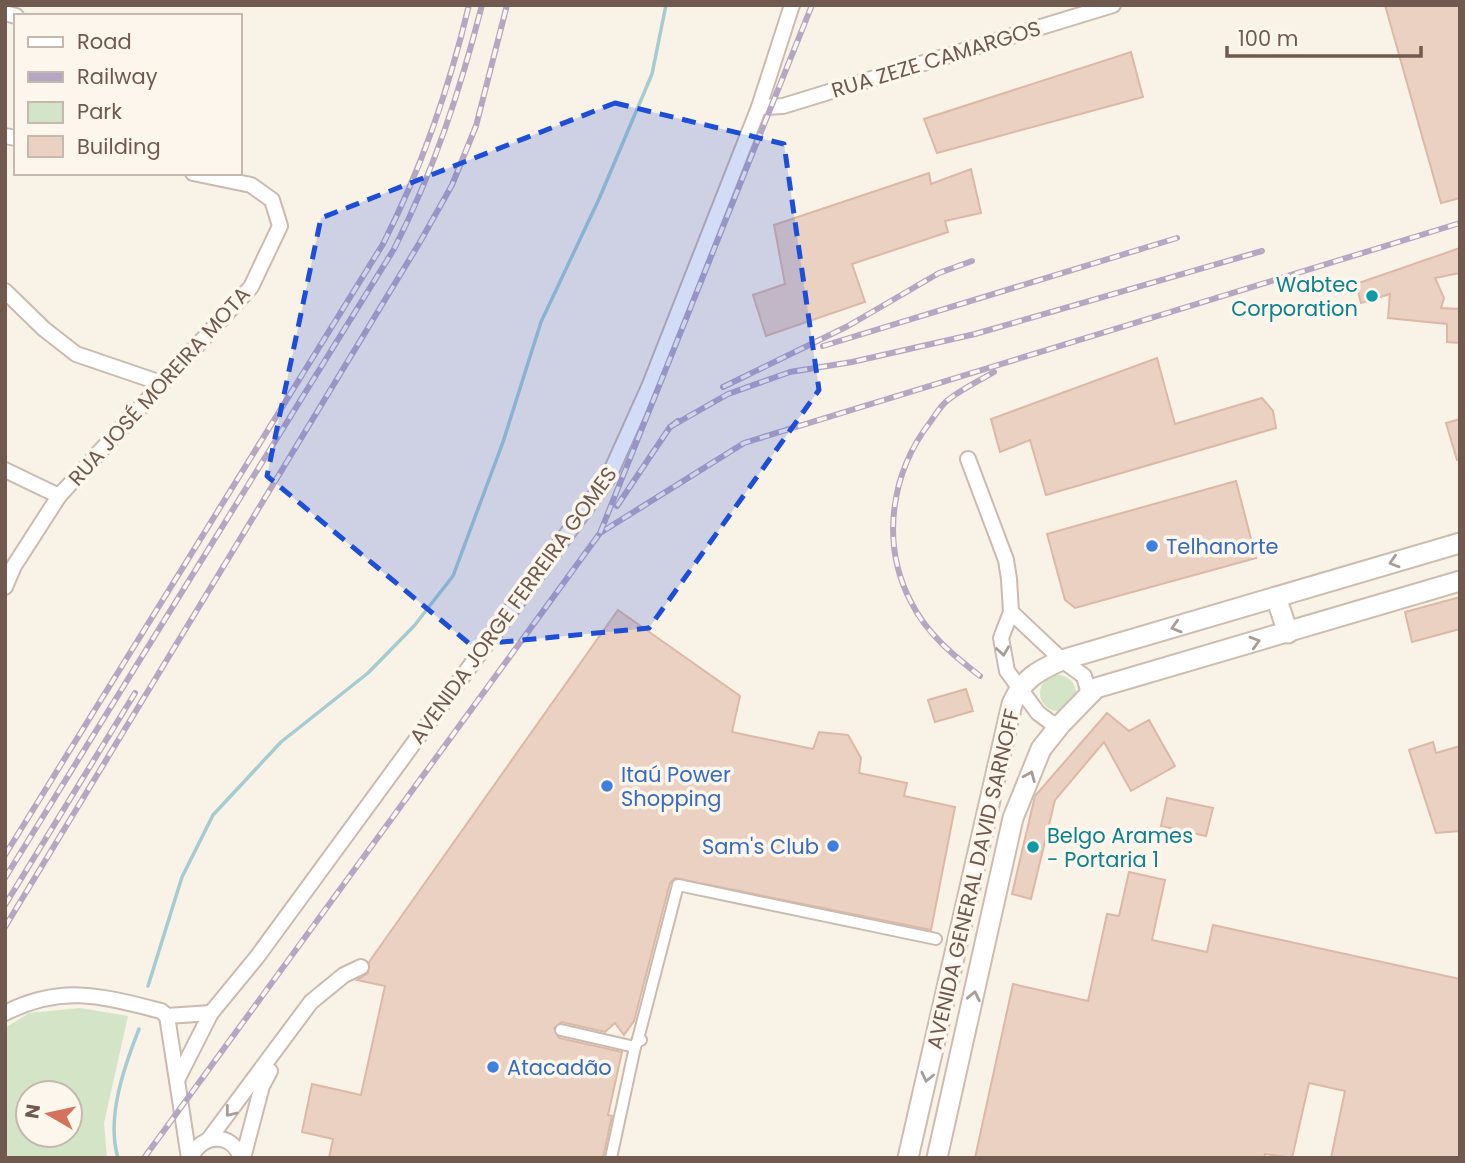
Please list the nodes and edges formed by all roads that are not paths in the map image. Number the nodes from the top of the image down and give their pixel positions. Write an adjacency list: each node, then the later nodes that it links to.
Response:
1 (792, 5): 3 (street, AVENIDA JORGE FERREIRA GOMES)
2 (1112, 5): 3 (street, RUA ZEZE CAMARGOS)
3 (759, 107): 23 (street, AVENIDA JORGE FERREIRA GOMES)
4 (203, 175): 6 (street, RUA JOSÉ MOREIRA MOTA)
5 (5, 291): 6 (street)
6 (161, 383): 9 (street, RUA JOSÉ MOREIRA MOTA)
7 (968, 459): 14 (street)
8 (5, 470): 9 (street)
9 (60, 496): 12 (street, RUA JOSÉ MOREIRA MOTA)
10 (1460, 543): 13 (main road, AVENIDA GENERAL DAVID SARNOFF, one-way to 13)
11 (1460, 581): 15 (main road, AVENIDA GENERAL DAVID SARNOFF)
12 (5, 587)
13 (1276, 597): 15 (main road); 16 (main road, AVENIDA GENERAL DAVID SARNOFF, one-way to 16)
14 (1011, 612): 16 (street); 17 (street, one-way to 17)
15 (1288, 633): 18 (main road, AVENIDA GENERAL DAVID SARNOFF, one-way to 15)
16 (1062, 660): 17 (main road, AVENIDA GENERAL DAVID SARNOFF); 18 (street)
17 (1020, 687): 19 (street); 34 (main road, AVENIDA GENERAL DAVID SARNOFF, one-way to 34)
18 (1088, 694): 19 (main road, AVENIDA GENERAL DAVID SARNOFF)
19 (1060, 725): 35 (main road, AVENIDA GENERAL DAVID SARNOFF, one-way to 19)
20 (936, 939): 26 (street)
21 (361, 967): 27 (street)
22 (5, 1013): 24 (street)
23 (211, 1013): 24 (street); 28 (street, AVENIDA JORGE FERREIRA GOMES)
24 (167, 1016): 28 (street)
25 (561, 1030): 26 (street)
26 (638, 1042): 33 (street)
27 (280, 1047): 30 (street, one-way to 30); 32 (street)
28 (177, 1080): 29 (street)
29 (183, 1120): 30 (street); 31 (street)
30 (207, 1140): 31 (street); 32 (street)
31 (190, 1158)
32 (242, 1158)
33 (611, 1158)
34 (908, 1158)
35 (937, 1158)

